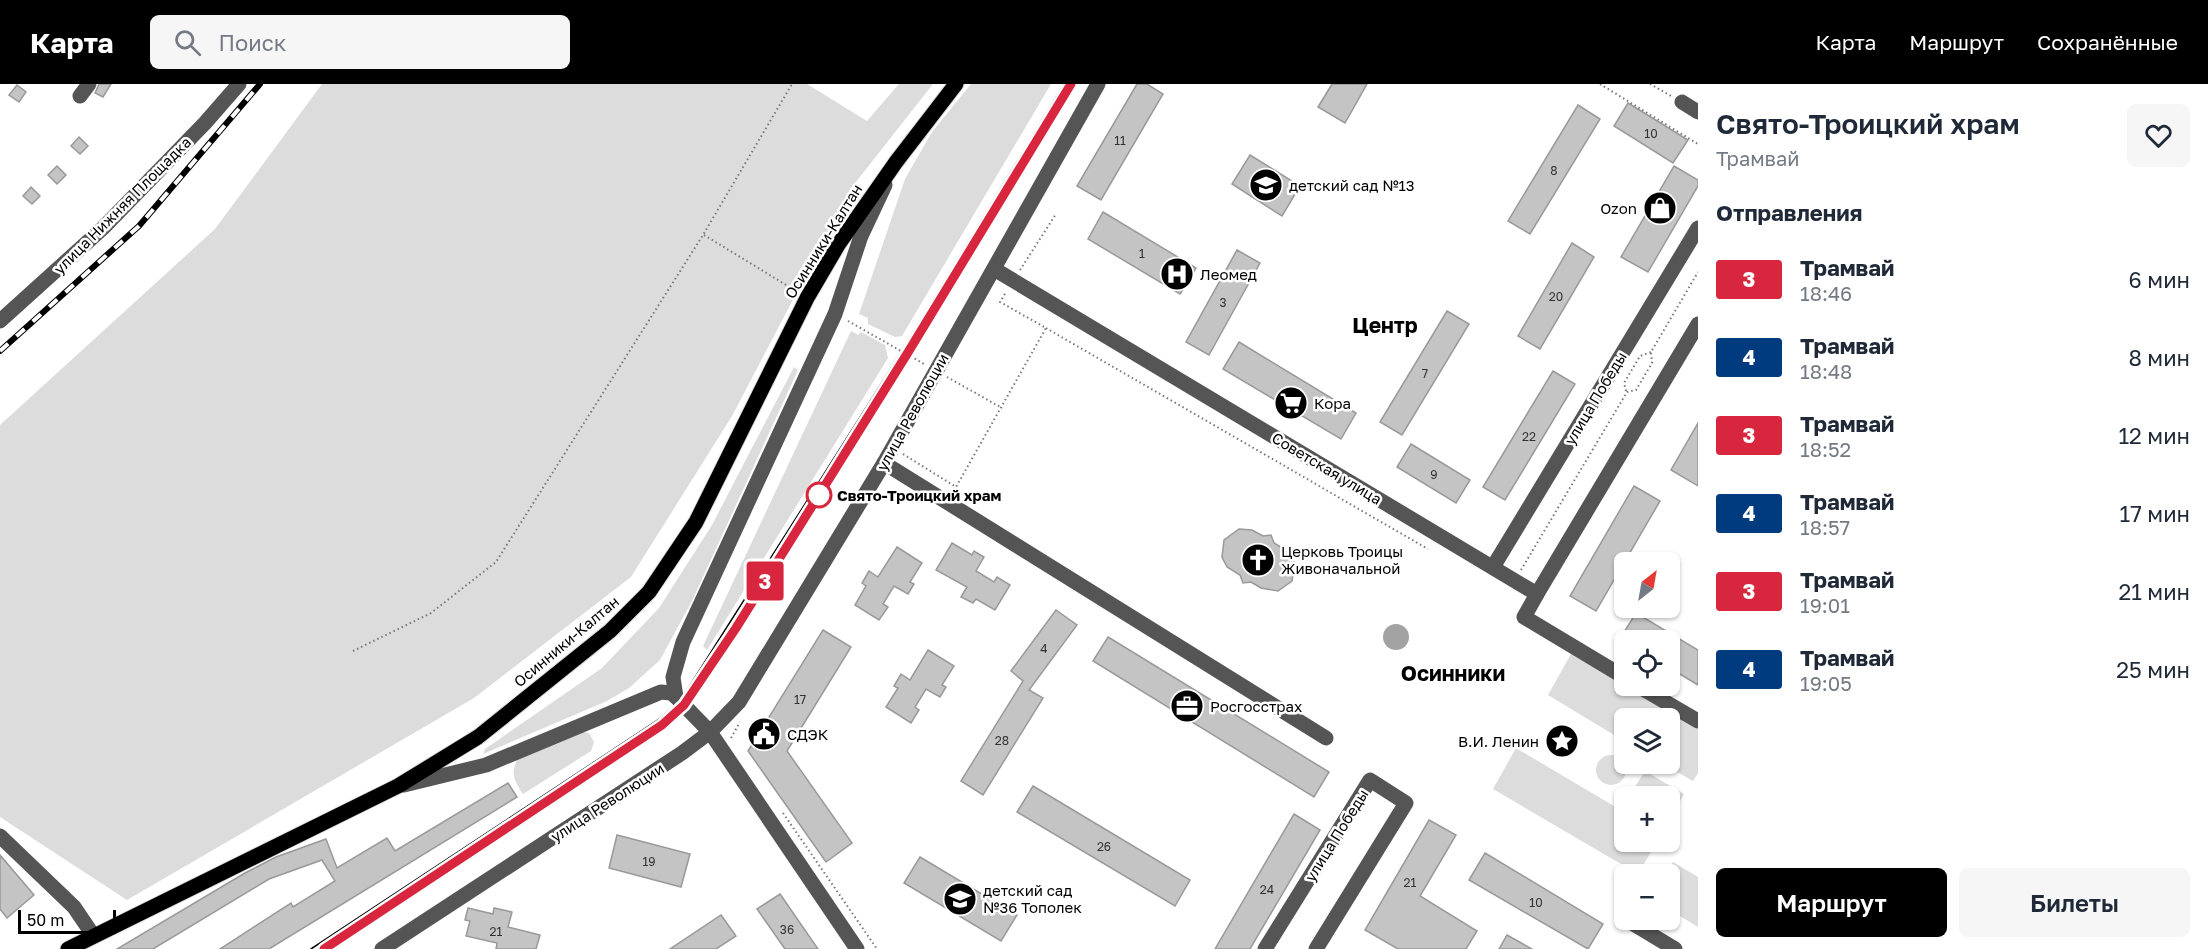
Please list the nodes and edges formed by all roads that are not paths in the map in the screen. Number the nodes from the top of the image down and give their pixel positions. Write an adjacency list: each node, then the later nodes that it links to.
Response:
1 (239, 84): 9 (street, улица Нижняя Площадка)
2 (956, 84): 6 (main road, Осинники-Калтан)
3 (1098, 84): 8 (street, улица Революции)
4 (1682, 102): 5 (street)
5 (1698, 112)
6 (896, 162): 16 (street); 20 (main road, Осинники-Калтан)
7 (1698, 228): 12 (street, улица Победы)
8 (994, 269): 11 (street, улица Революции); 12 (street, Советская улица)
9 (0, 321)
10 (1698, 324): 13 (street)
11 (889, 466): 18 (street, улица Революции); 19 (street)
12 (1493, 567): 13 (street, Советская улица)
13 (1537, 594): 14 (street)
14 (1614, 671)
15 (1655, 696): 17 (street)
16 (676, 697): 18 (street); 20 (street)
17 (1698, 722)
18 (710, 732): 25 (street, улица Революции); 26 (street)
19 (1326, 738)
20 (398, 786): 23 (main road, Осинники-Калтан)
21 (0, 836): 23 (street)
22 (1644, 930): 29 (street)
23 (93, 935): 24 (main road, Осинники-Калтан)
24 (68, 949)
25 (382, 949)
26 (857, 949)
27 (1265, 949): 28 (street, улица Победы)
28 (1316, 949)
29 (1675, 949)

